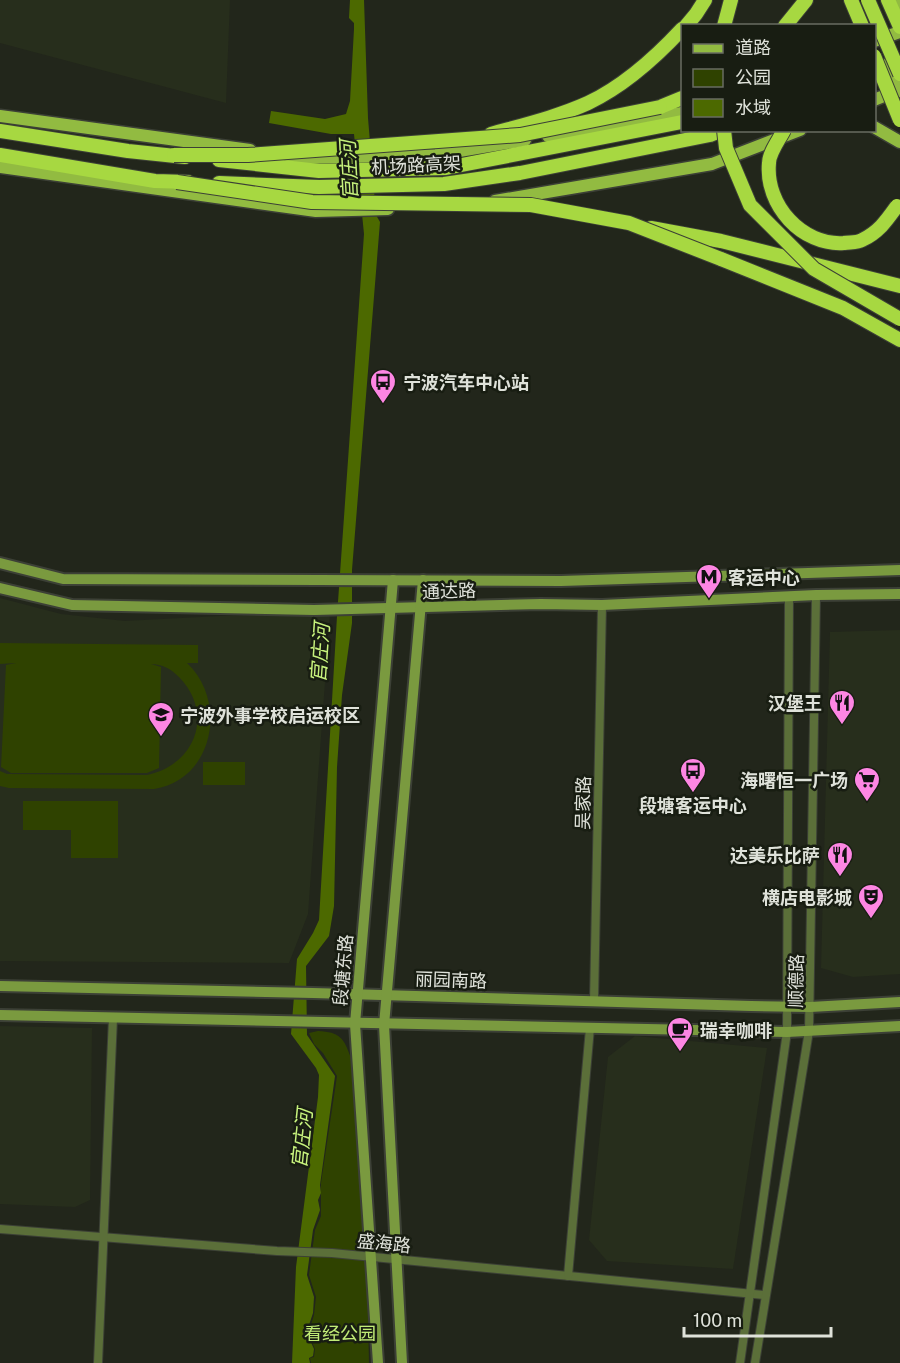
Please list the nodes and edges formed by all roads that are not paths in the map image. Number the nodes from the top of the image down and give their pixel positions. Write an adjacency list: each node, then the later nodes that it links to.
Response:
1 (705, 0): 10 (highway)
2 (731, 0): 11 (highway)
3 (806, 0): 12 (highway)
4 (851, 0): 13 (highway)
5 (862, 0): 14 (main road)
6 (868, 0): 25 (highway, bridge)
7 (888, 0): 15 (highway)
8 (897, 0): 9 (main road)
9 (900, 7)
10 (688, 24)
11 (725, 24)
12 (787, 24)
13 (861, 24)
14 (871, 24)
15 (900, 27)
16 (681, 30): 39 (highway, bridge)
17 (900, 32): 18 (main road)
18 (876, 34)
19 (876, 36): 26 (main road)
20 (900, 43): 21 (highway)
21 (876, 54)
22 (876, 60): 31 (highway, bridge)
23 (900, 62): 24 (highway, bridge)
24 (876, 73)
25 (900, 74)
26 (900, 90): 28 (main road)
27 (681, 98): 39 (highway, bridge)
28 (876, 99)
29 (681, 113): 30 (main road)
30 (0, 116)
31 (900, 120)
32 (681, 122): 42 (highway, 机场路高架, bridge)
33 (876, 128): 40 (main road)
34 (0, 131): 42 (highway, 机场路高架)
35 (718, 132): 44 (highway, 机场路高架, bridge)
36 (723, 132): 48 (highway, bridge)
37 (793, 132): 43 (main road)
38 (795, 132): 45 (highway, bridge)
39 (479, 138): 42 (highway, bridge)
40 (900, 142)
41 (0, 155): 44 (highway, 机场路高架)
42 (174, 155)
43 (0, 167)
44 (177, 182): 46 (highway, bridge)
45 (900, 198)
46 (629, 223): 47 (highway, bridge); 49 (highway, bridge)
47 (900, 286)
48 (900, 319)
49 (900, 340)
50 (0, 563): 52 (main road, 通达路)
51 (900, 570): 53 (main road, 通达路)
52 (391, 580): 53 (main road, 通达路); 60 (main road, 段塘东路)
53 (423, 580): 59 (main road)
54 (0, 588): 60 (main road, 通达路)
55 (900, 594): 56 (main road, 通达路)
56 (816, 595): 57 (main road, 通达路); 67 (street, 顺德路)
57 (789, 596): 58 (main road, 通达路); 66 (street, 顺德路)
58 (602, 605): 59 (main road, 通达路); 64 (street, 吴家路)
59 (421, 608): 60 (main road, 通达路); 63 (main road)
60 (389, 609): 62 (main road, 段塘东路)
61 (0, 986): 62 (main road, 丽园南路)
62 (357, 994): 63 (main road, 丽园南路); 70 (main road, 段塘东路)
63 (387, 995): 64 (main road, 丽园南路); 71 (main road)
64 (594, 1001): 66 (main road, 丽园南路)
65 (900, 1002): 67 (main road, 丽园南路)
66 (788, 1007): 67 (main road, 丽园南路); 75 (street, 顺德路)
67 (810, 1007): 74 (street, 顺德路)
68 (0, 1015): 69 (main road)
69 (113, 1018): 70 (main road); 77 (street)
70 (355, 1024): 71 (main road); 78 (main road, 段塘东路)
71 (384, 1024): 73 (main road); 79 (main road)
72 (900, 1026): 74 (main road)
73 (590, 1028): 75 (main road); 80 (street)
74 (809, 1031): 75 (main road); 82 (street, 顺德路)
75 (787, 1032): 81 (street, 顺德路)
76 (0, 1229): 77 (street, 盛海路)
77 (102, 1237): 78 (street, 盛海路); 83 (street)
78 (371, 1257): 79 (street, 盛海路); 84 (main road, 段塘东路)
79 (395, 1259): 80 (street, 盛海路); 85 (main road)
80 (568, 1276): 81 (street, 盛海路)
81 (749, 1294): 82 (street, 盛海路); 86 (street, 顺德路)
82 (765, 1295): 87 (street, 顺德路)
83 (98, 1363)
84 (378, 1363)
85 (402, 1363)
86 (740, 1363)
87 (755, 1363)

